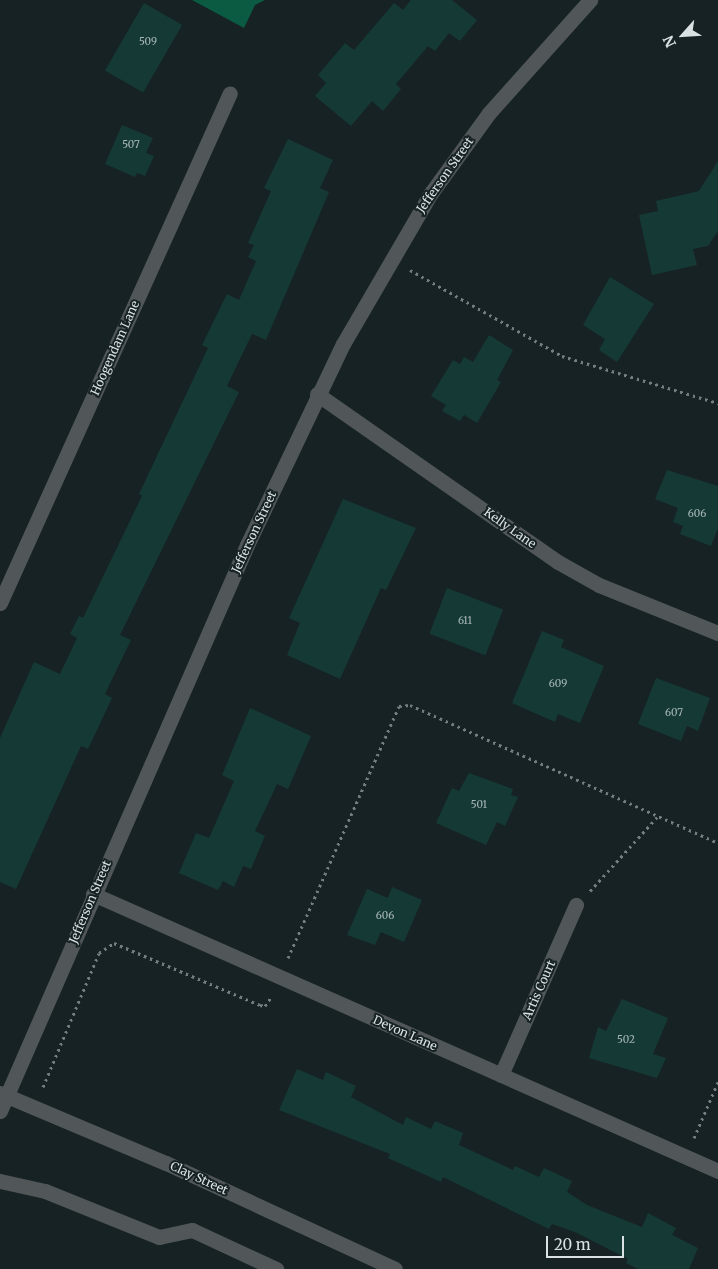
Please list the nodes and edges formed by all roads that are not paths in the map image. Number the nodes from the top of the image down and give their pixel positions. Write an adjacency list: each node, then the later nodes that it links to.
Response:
1 (590, 0): 3 (street, Jefferson Street)
2 (230, 93): 4 (street, Hoogendam Lane)
3 (317, 394): 5 (street, Kelly Lane); 6 (street, Jefferson Street)
4 (0, 603)
5 (718, 633)
6 (93, 894): 8 (street, Devon Lane); 9 (street, Jefferson Street)
7 (576, 905): 8 (street, Artis Court)
8 (501, 1075): 11 (street, Devon Lane)
9 (3, 1095): 10 (street, Jefferson Street); 14 (street, Clay Street)
10 (0, 1111)
11 (718, 1171)
12 (0, 1181): 13 (street)
13 (276, 1269)
14 (395, 1269)

